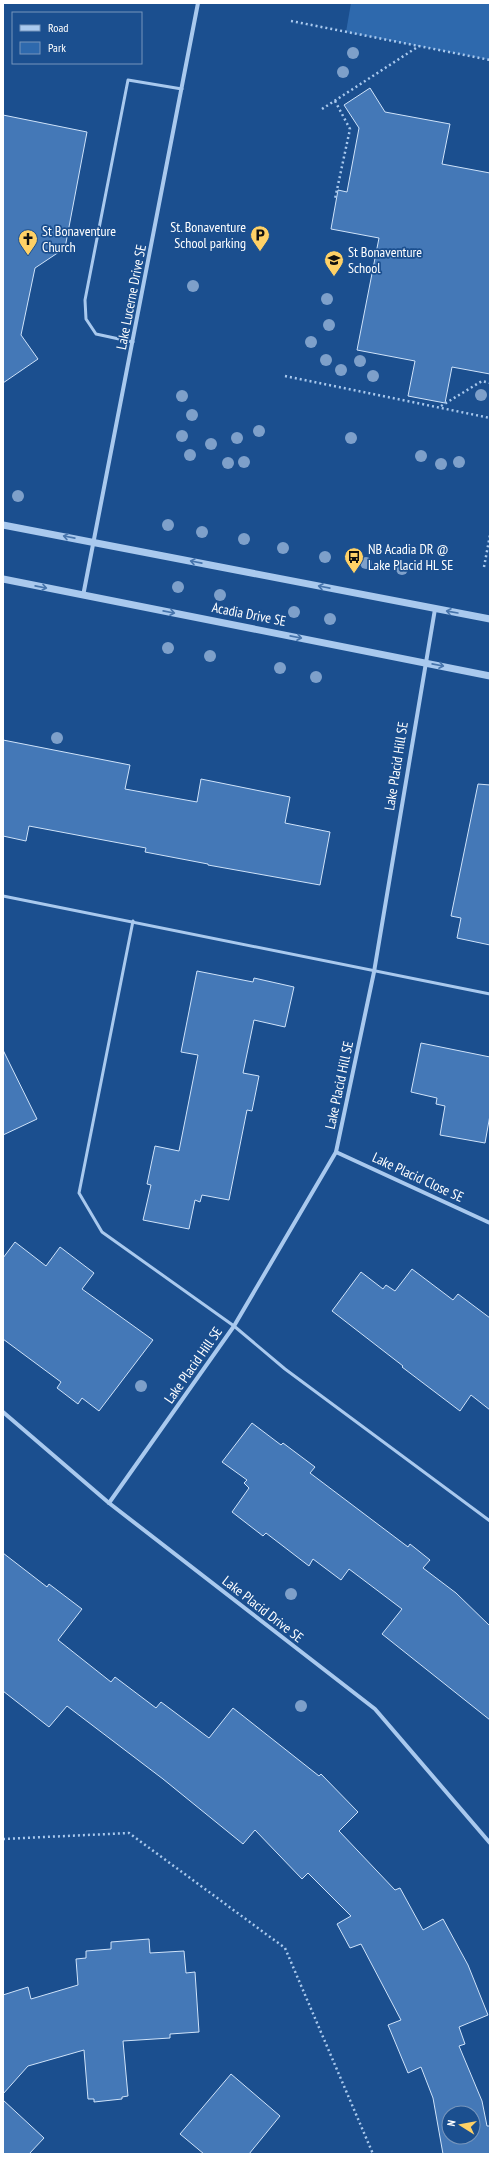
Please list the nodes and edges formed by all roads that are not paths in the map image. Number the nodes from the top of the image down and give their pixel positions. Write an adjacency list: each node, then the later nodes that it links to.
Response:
1 (198, 3): 2 (street, Lake Lucerne Drive SE)
2 (182, 90): 3 (street, Lake Lucerne Drive SE); 3 (lane)
3 (133, 342): 5 (street, Lake Lucerne Drive SE)
4 (3, 525): 5 (street, one-way to 4)
5 (94, 542): 7 (street, Lake Lucerne Drive SE); 8 (street, one-way to 5)
6 (3, 579): 7 (street, Acadia Drive SE, one-way to 7)
7 (83, 596): 10 (street, Acadia Drive SE, one-way to 10)
8 (435, 609): 9 (street, one-way to 8); 10 (street, Lake Placid Hill SE)
9 (490, 619)
10 (424, 662): 11 (street, Acadia Drive SE, one-way to 11); 14 (street, Lake Placid Hill SE)
11 (490, 676)
12 (3, 896): 13 (lane)
13 (133, 921): 14 (lane); 18 (lane)
14 (374, 972): 15 (lane); 16 (street, Lake Placid Hill SE)
15 (490, 994)
16 (336, 1152): 17 (street, Lake Placid Close SE); 18 (street, Lake Placid Hill SE)
17 (490, 1222)
18 (234, 1326): 20 (street, Lake Placid Hill SE); 21 (lane)
19 (3, 1412): 20 (street, Lake Placid Drive SE)
20 (109, 1503): 22 (street, Lake Placid Drive SE)
21 (490, 1521)
22 (490, 1843)

